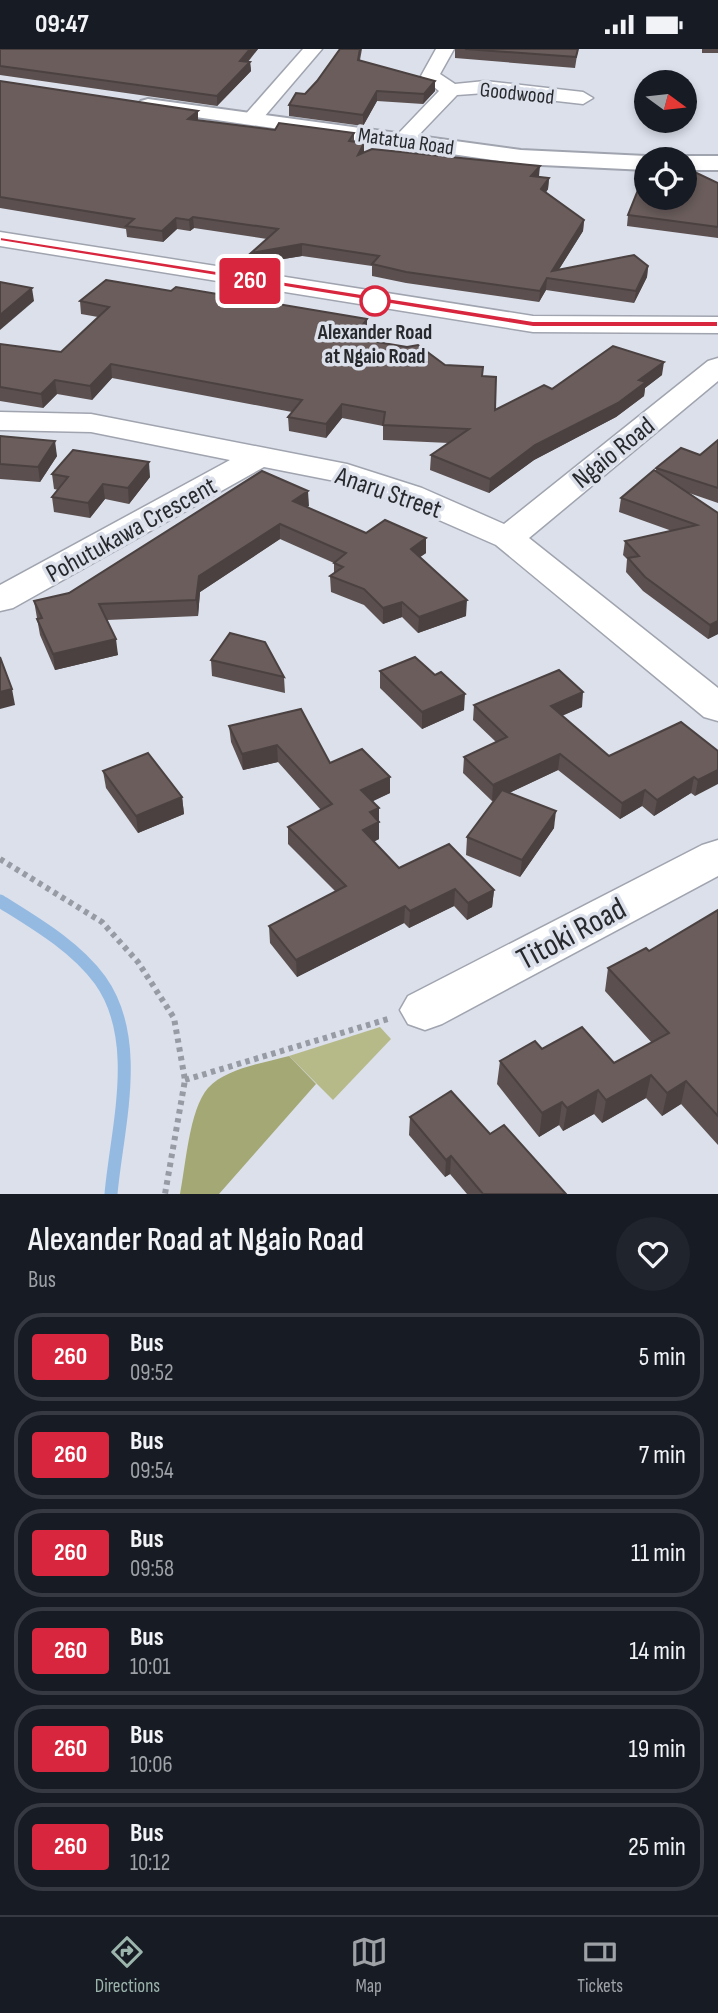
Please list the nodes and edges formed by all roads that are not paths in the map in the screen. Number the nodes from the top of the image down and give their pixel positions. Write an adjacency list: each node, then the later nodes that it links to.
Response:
1 (313, 49): 6 (street)
2 (445, 49): 3 (street, Goodwood)
3 (451, 90): 4 (street, Goodwood); 7 (street, Goodwood)
4 (583, 98)
5 (132, 103): 6 (main road, Matatua Road)
6 (251, 120): 7 (main road, Matatua Road)
7 (403, 140): 8 (main road, Matatua Road)
8 (634, 163)
9 (697, 163): 10 (main road)
10 (718, 163)
11 (0, 239): 12 (street)
12 (718, 325)
13 (718, 367): 16 (street, Ngaio Road)
14 (0, 421): 15 (street, Anaru Street)
15 (260, 456): 16 (street, Anaru Street); 17 (street, Pohutukawa Crescent)
16 (508, 538): 18 (street, Anaru Street)
17 (0, 600)
18 (718, 708)
19 (718, 856): 20 (street, Titoki Road)
20 (425, 1010)

